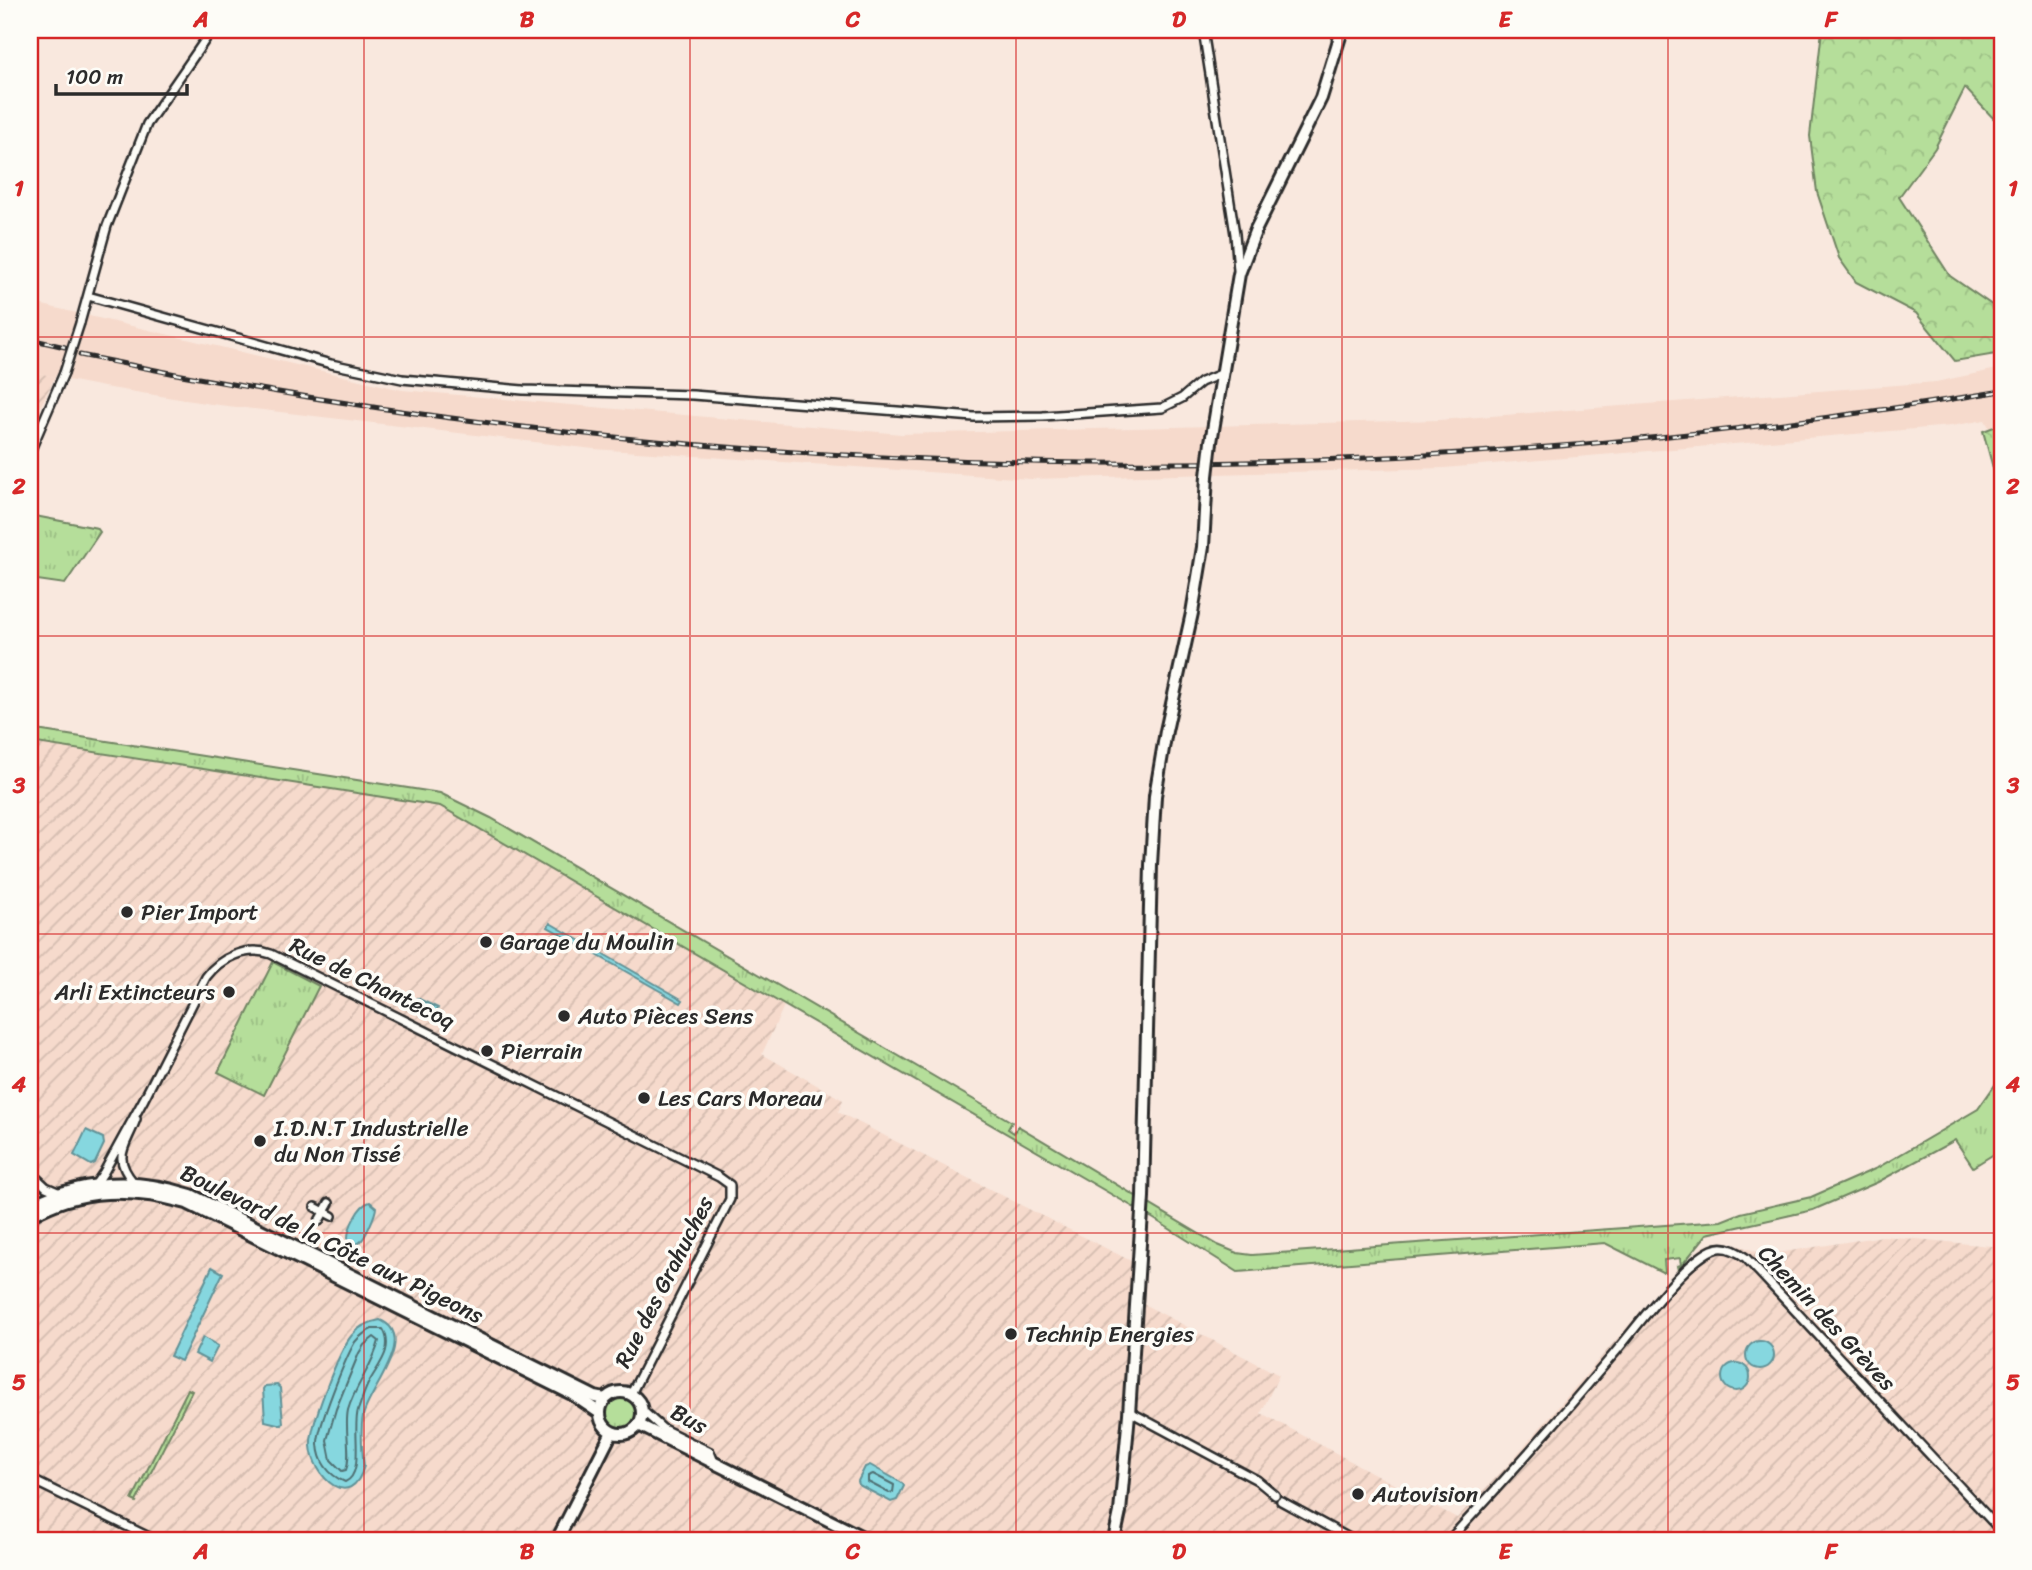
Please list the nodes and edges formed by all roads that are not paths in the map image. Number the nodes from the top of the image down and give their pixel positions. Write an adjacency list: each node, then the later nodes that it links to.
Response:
1 (212, 30): 5 (street)
2 (1203, 30): 4 (street)
3 (1342, 30): 4 (street)
4 (1239, 274): 6 (street)
5 (88, 296): 6 (street); 7 (street, bridge)
6 (1221, 373): 25 (street, bridge)
7 (30, 452)
8 (144, 1099): 10 (street); 11 (street, Rue de Chantecoq); 12 (street, Rue de Chantecoq)
9 (30, 1172): 13 (street)
10 (134, 1183): 11 (street, Boulevard de la Côte aux Pigeons); 22 (street, Boulevard de la Côte aux Pigeons)
11 (95, 1185): 13 (street, Boulevard de la Côte aux Pigeons)
12 (731, 1188): 21 (street, Rue des Grahuches)
13 (60, 1193): 15 (street, Boulevard de la Côte aux Pigeons)
14 (328, 1203): 17 (street)
15 (30, 1206)
16 (315, 1208): 17 (street)
17 (324, 1212): 19 (street); 20 (street)
18 (30, 1216): 24 (street, Boulevard de la Côte aux Pigeons)
19 (332, 1216)
20 (319, 1222)
21 (631, 1394): 22 (street); 23 (street)
22 (606, 1399): 24 (street)
23 (643, 1411): 26 (street); 28 (street, Bus)
24 (600, 1413): 27 (street)
25 (1129, 1414): 34 (street); 35 (street)
26 (639, 1425): 27 (street); 28 (street)
27 (612, 1432): 32 (street)
28 (715, 1463): 33 (street)
29 (30, 1479): 31 (street)
30 (2002, 1532): 36 (street, Chemin des Grèves)
31 (155, 1540)
32 (557, 1540)
33 (868, 1540)
34 (1115, 1540)
35 (1353, 1540)
36 (1449, 1540)

